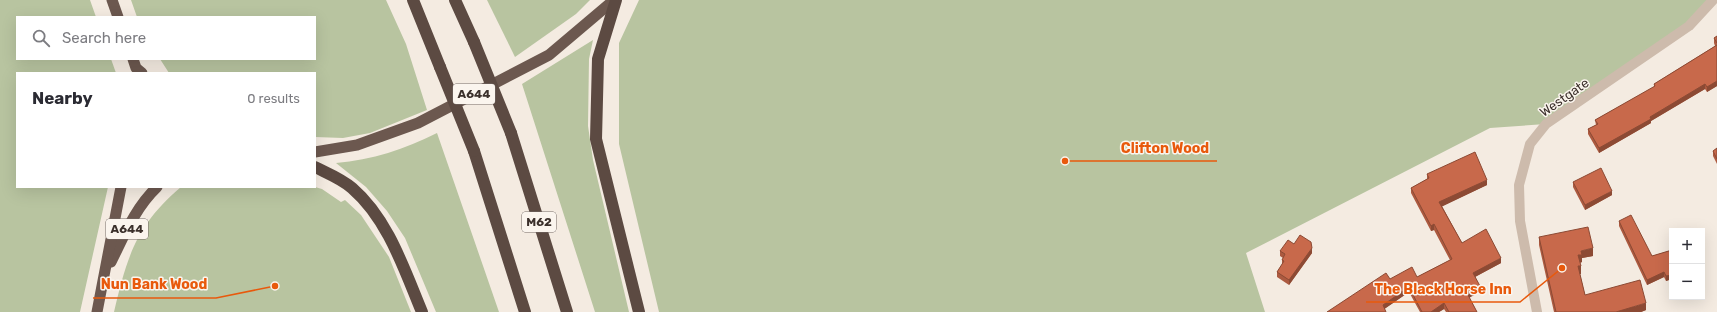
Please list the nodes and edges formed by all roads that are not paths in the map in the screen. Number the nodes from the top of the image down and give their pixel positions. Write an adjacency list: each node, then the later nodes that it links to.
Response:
1 (112, 0): 6 (highway)
2 (413, 0): 14 (highway, bridge)
3 (455, 0): 15 (highway, M62, bridge)
4 (615, 0): 7 (highway, A644); 16 (highway)
5 (1713, 0): 17 (street, Westgate)
6 (118, 16)
7 (316, 152)
8 (316, 168): 13 (highway)
9 (121, 188): 11 (highway, A644)
10 (155, 188): 11 (highway, A644)
11 (105, 276): 12 (highway, A644)
12 (97, 312)
13 (422, 312)
14 (524, 312)
15 (567, 312)
16 (639, 312)
17 (1538, 312)

